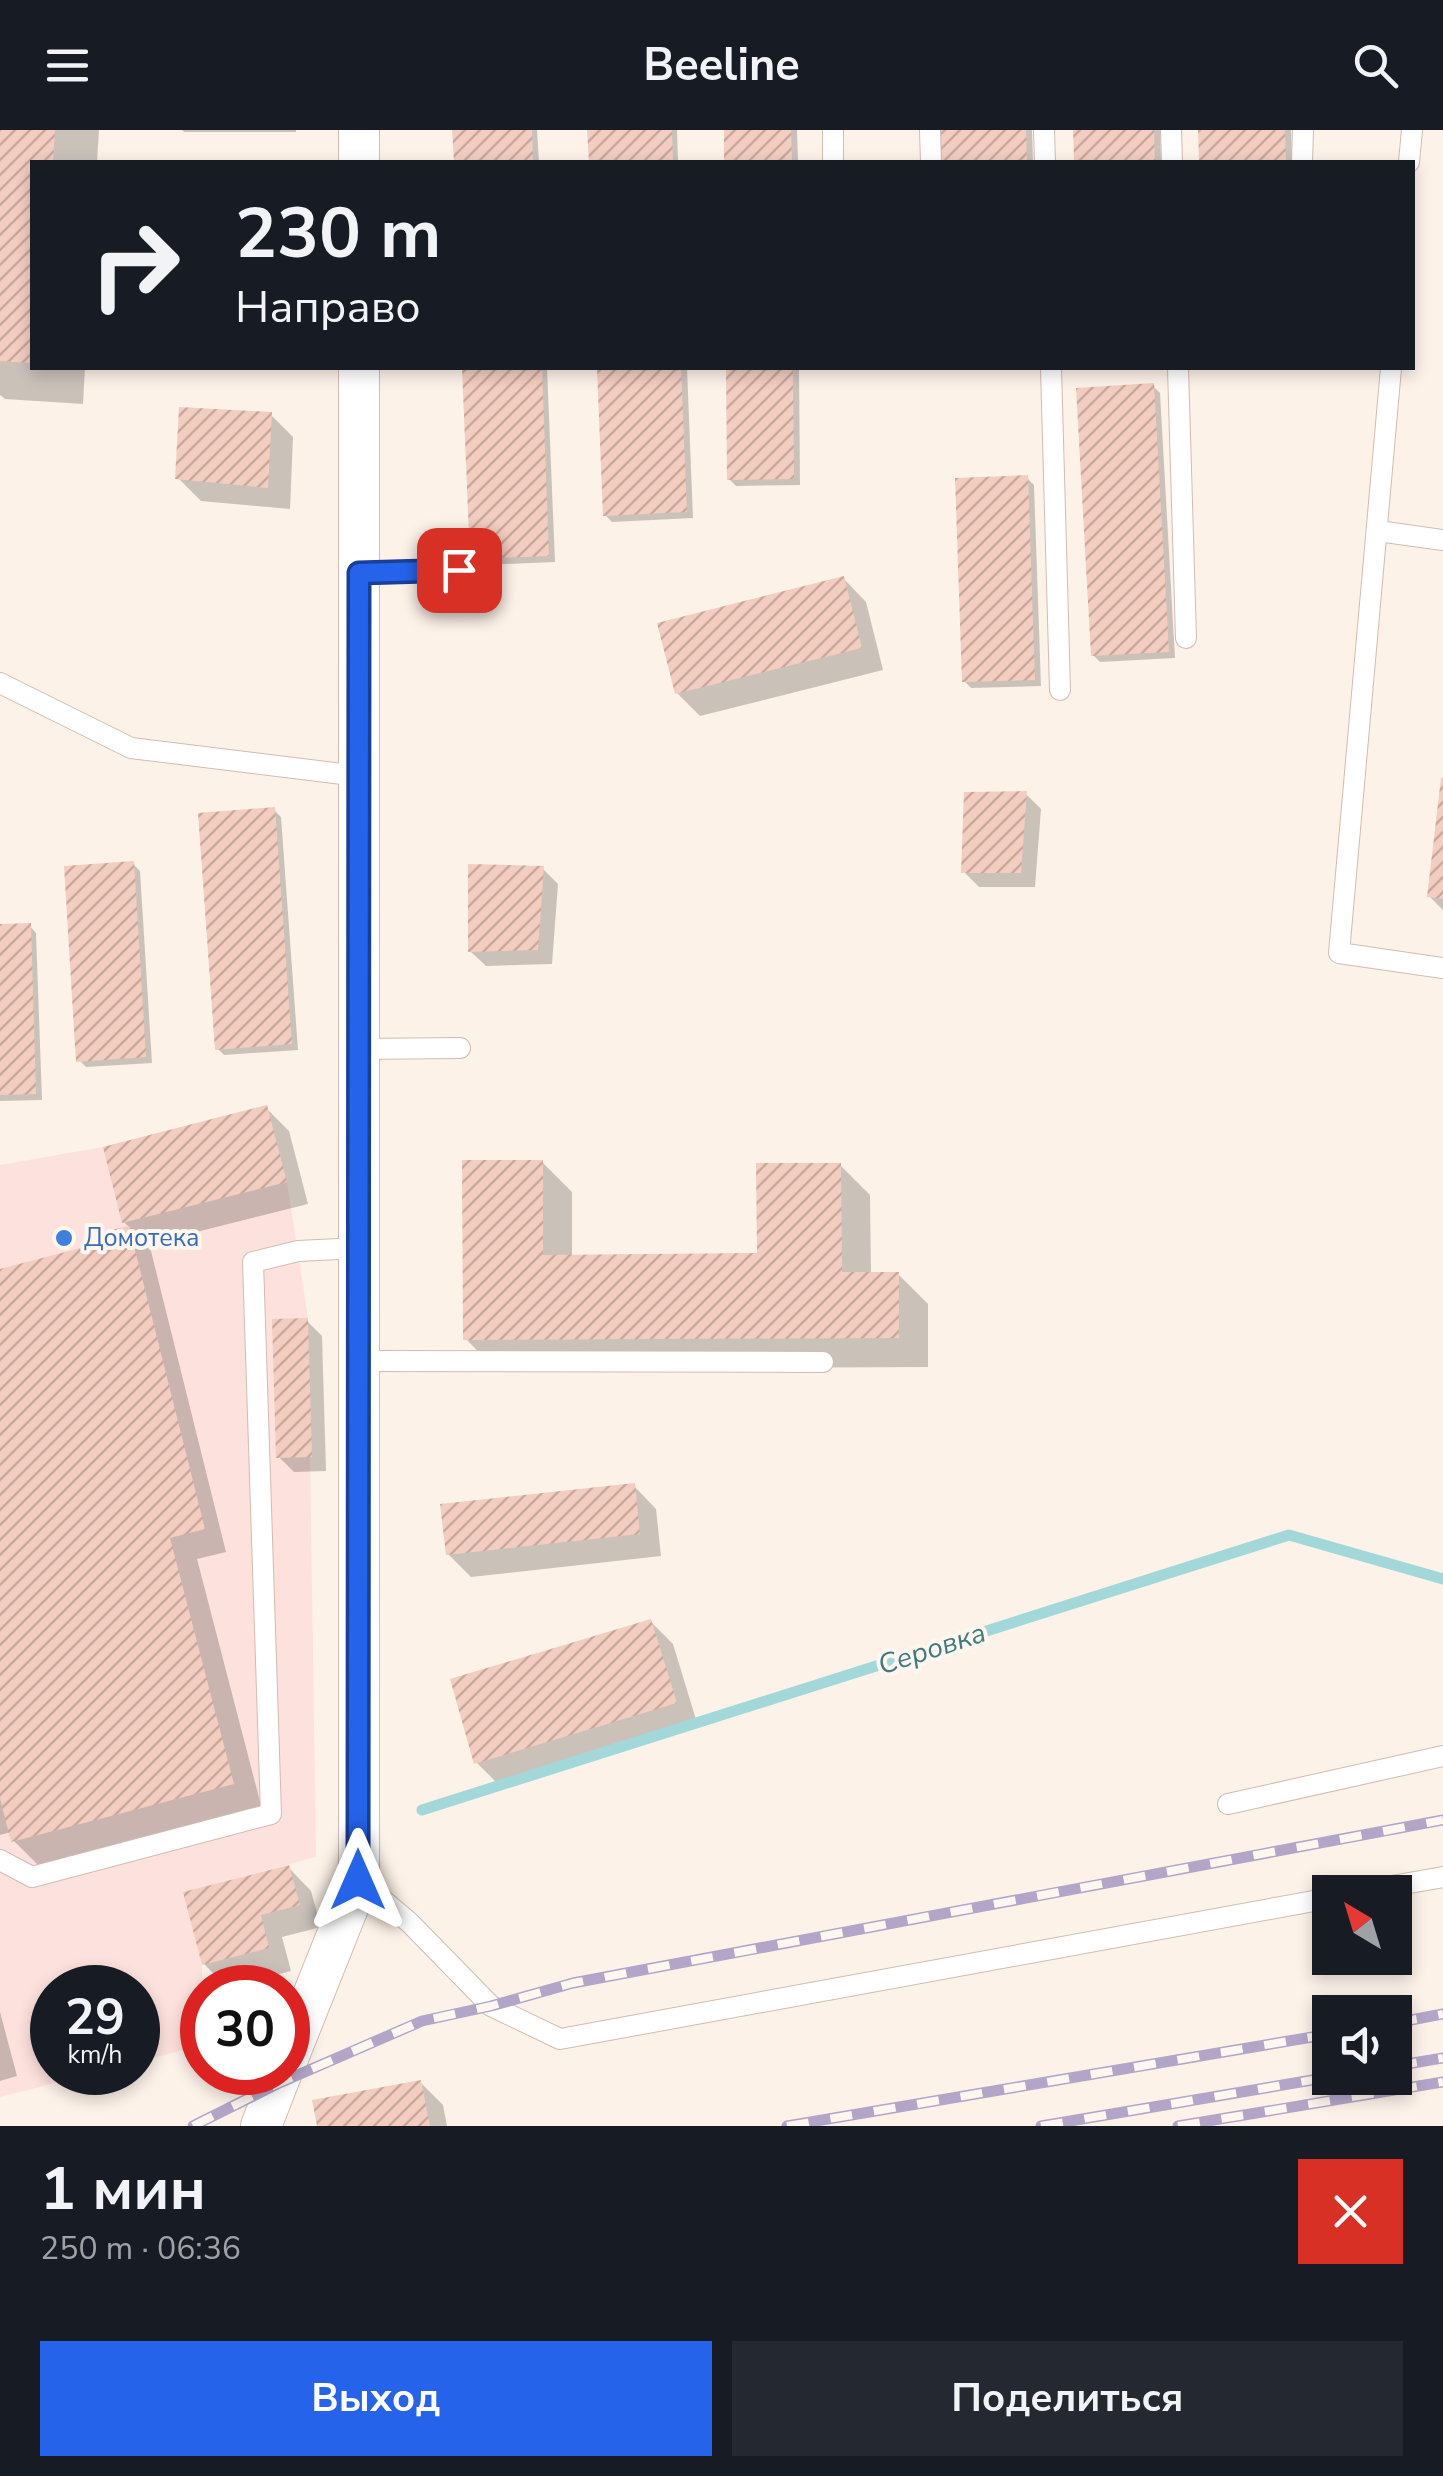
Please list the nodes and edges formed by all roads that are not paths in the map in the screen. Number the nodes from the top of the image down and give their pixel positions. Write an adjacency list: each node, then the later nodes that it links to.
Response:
1 (359, 130): 8 (street)
2 (833, 130): 9 (lane)
3 (930, 130): 10 (lane)
4 (1044, 130): 11 (lane)
5 (1171, 130): 12 (lane)
6 (1303, 130): 13 (lane)
7 (1412, 130): 14 (lane)
8 (359, 160)
9 (833, 160)
10 (931, 160)
11 (1045, 160)
12 (1172, 160)
13 (1302, 160)
14 (1409, 160)
15 (359, 370): 22 (street)
16 (1051, 370): 25 (lane)
17 (1178, 370): 23 (lane)
18 (1392, 370): 19 (lane)
19 (1378, 531): 20 (lane); 27 (lane)
20 (1443, 540)
21 (459, 570): 22 (lane)
22 (359, 573): 26 (street)
23 (1186, 638)
24 (0, 683): 26 (lane)
25 (1060, 690)
26 (359, 776): 29 (street)
27 (1443, 968)
28 (460, 1048): 29 (lane)
29 (359, 1049): 30 (street)
30 (359, 1248): 31 (street); 35 (lane)
31 (359, 1361): 32 (lane); 37 (street)
32 (822, 1362)
33 (1443, 1756): 34 (lane)
34 (1228, 1804)
35 (0, 1860)
36 (1443, 1877): 38 (lane)
37 (358, 1880): 39 (lane); 40 (street)
38 (1412, 1882)
39 (1312, 1901)
40 (310, 2002)
41 (273, 2095): 42 (street)
42 (261, 2126)

